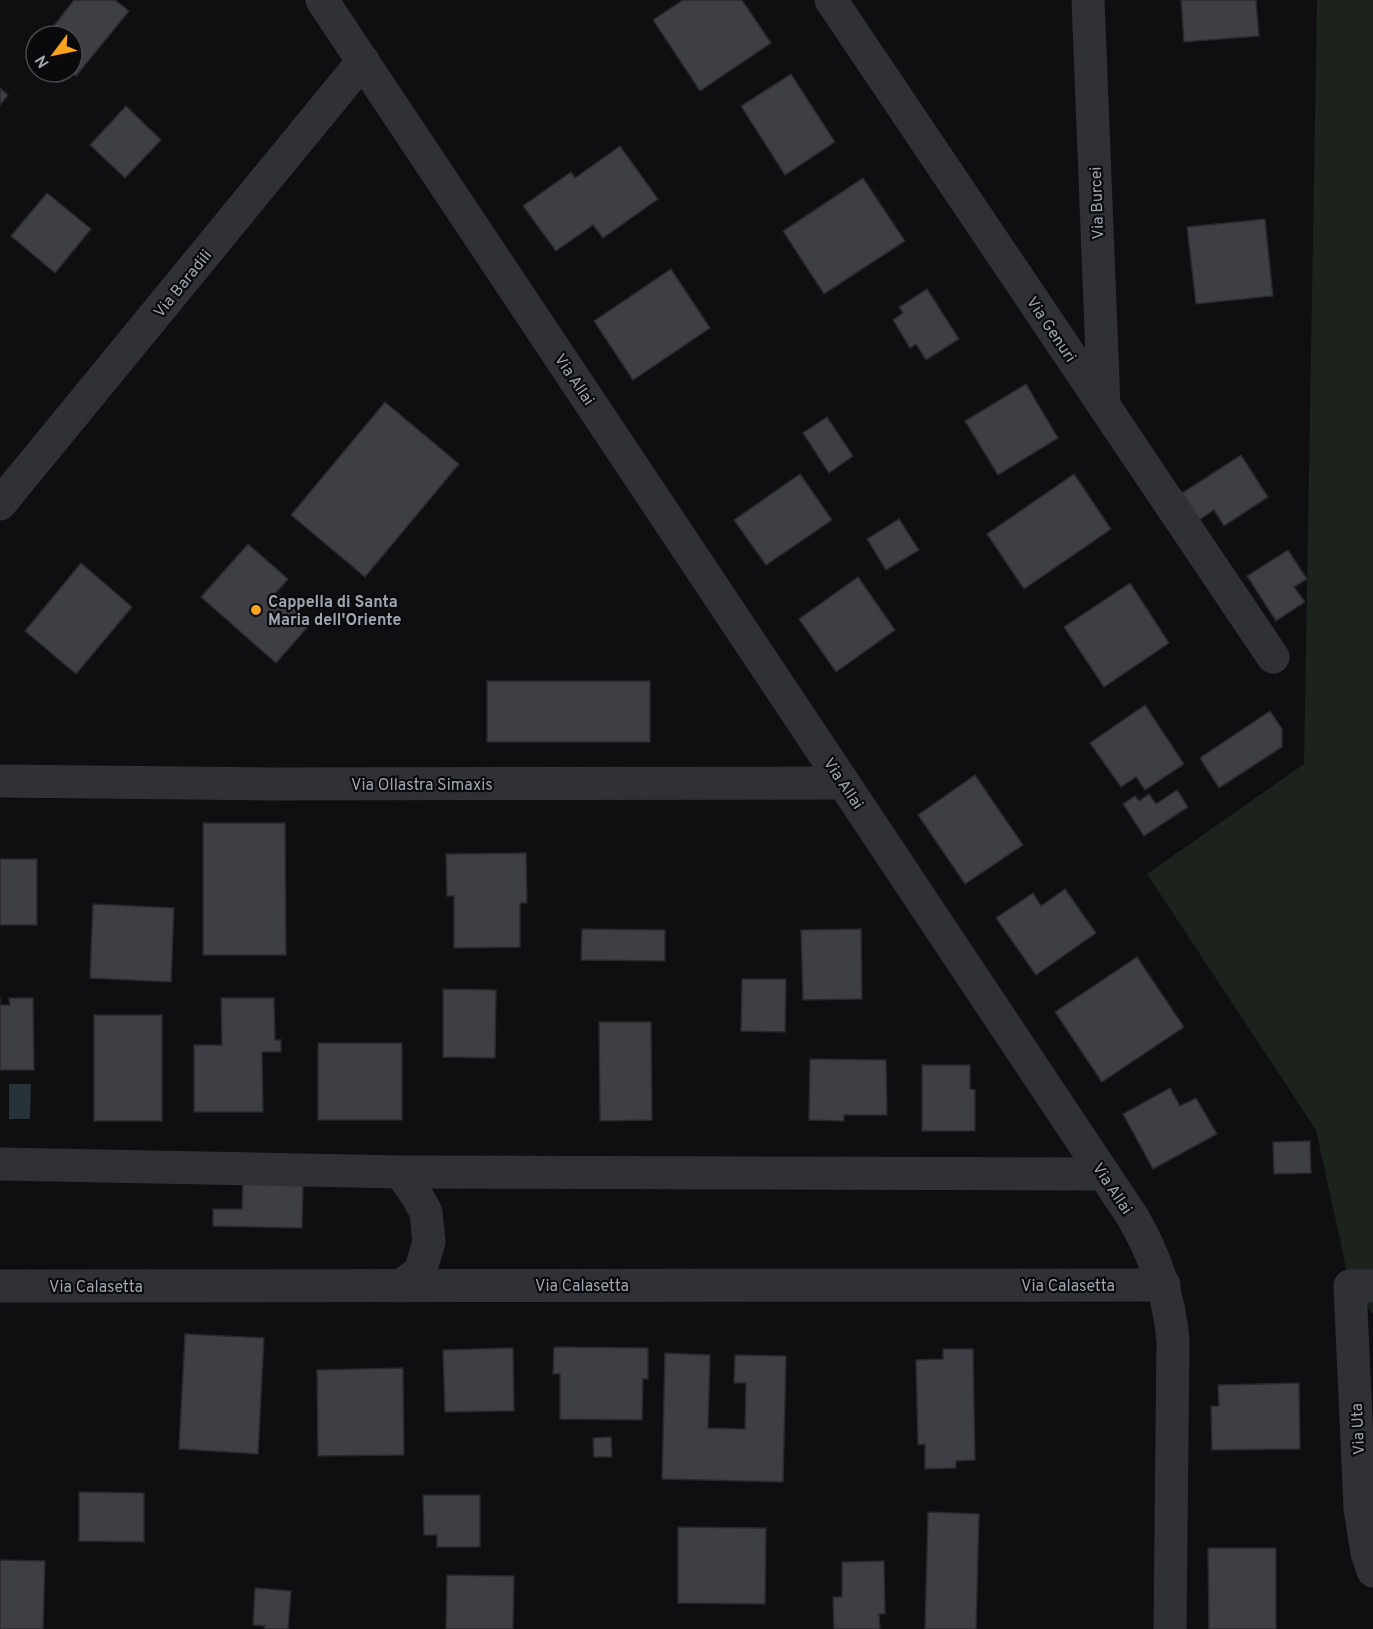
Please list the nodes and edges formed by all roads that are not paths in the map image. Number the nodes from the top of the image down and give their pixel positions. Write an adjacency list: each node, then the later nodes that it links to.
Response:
1 (322, 0): 4 (street, Via Allai)
2 (831, 0): 5 (street, Via Genuri)
3 (1088, 0): 5 (street, Via Burcei)
4 (363, 61): 6 (street, Via Baradili); 9 (street, Via Allai)
5 (1104, 406): 7 (street, Via Genuri)
6 (0, 504)
7 (1273, 657)
8 (0, 781): 9 (street, Via Ollastra Simaxis)
9 (844, 783): 12 (street, Via Allai)
10 (0, 1164): 11 (street)
11 (400, 1172): 12 (street); 15 (street)
12 (1104, 1174): 13 (street, Via Allai)
13 (1164, 1285): 15 (street, Via Calasetta); 18 (street, Via Allai)
14 (0, 1286): 15 (street, Via Calasetta)
15 (400, 1286)
16 (1361, 1286): 17 (street, Via Uta)
17 (1373, 1571)
18 (1170, 1629)

